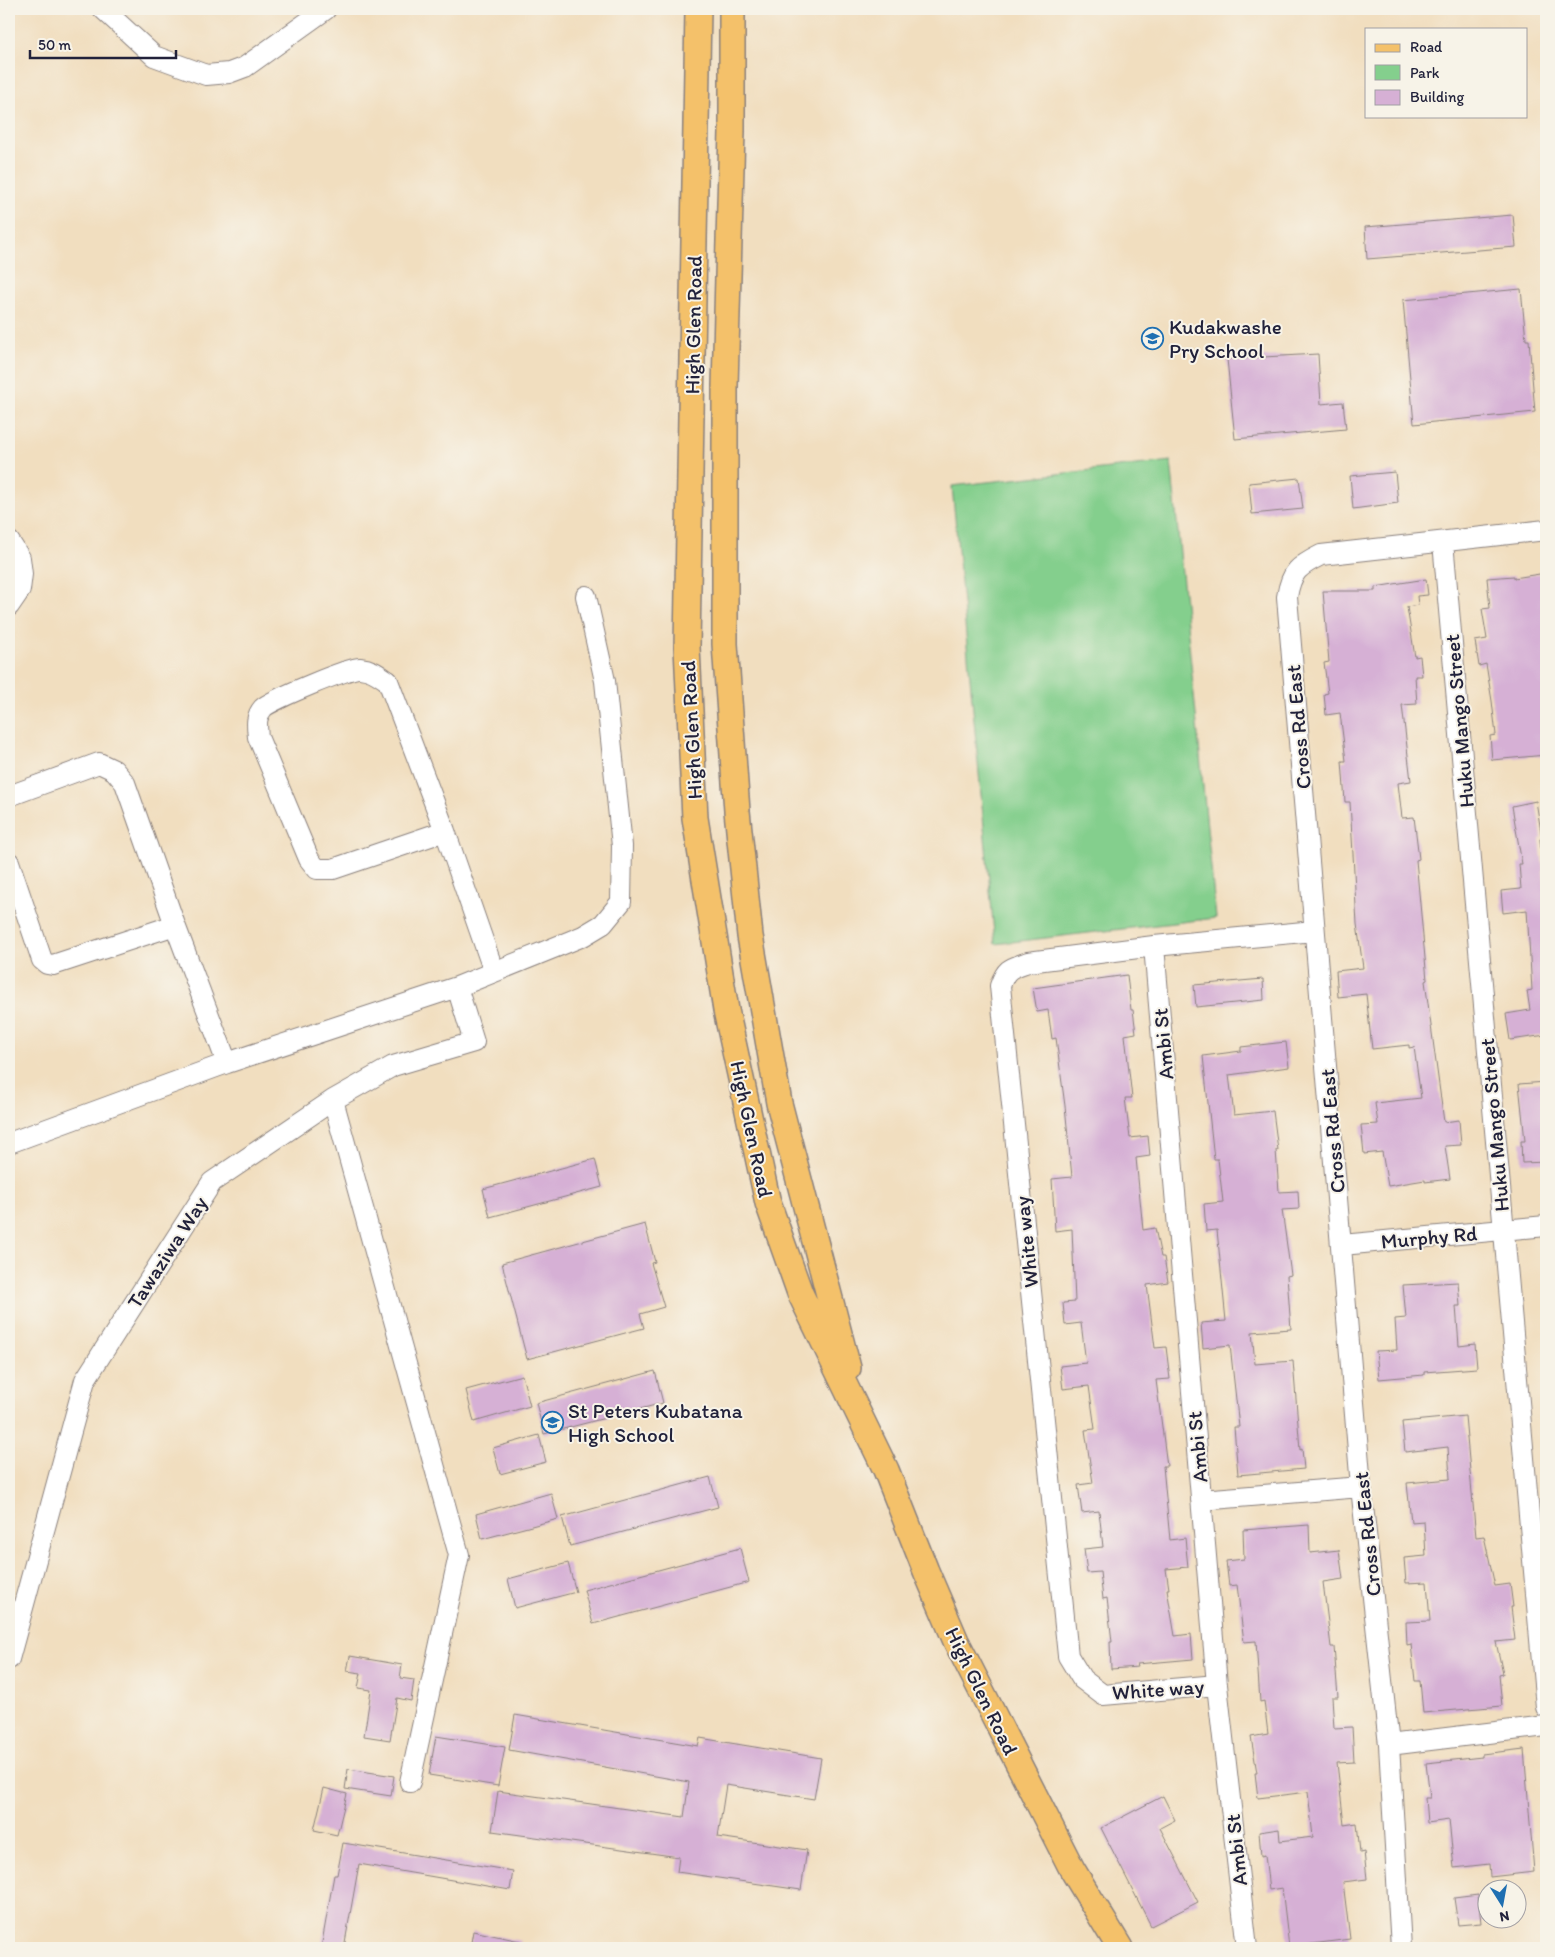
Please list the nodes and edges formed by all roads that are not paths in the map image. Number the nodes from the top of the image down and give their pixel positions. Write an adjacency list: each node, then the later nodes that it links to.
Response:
1 (103, 9): 2 (street)
2 (326, 9)
3 (698, 9): 24 (main road, High Glen Road)
4 (732, 9): 24 (main road, High Glen Road)
5 (1546, 530): 7 (street, Cross Rd East)
6 (9, 541): 9 (street)
7 (1443, 542): 14 (street, Cross Rd East); 22 (street, Huku Mango Street)
8 (586, 596): 16 (street)
9 (9, 606)
10 (9, 796): 13 (street)
11 (445, 831): 11 (street); 16 (street)
12 (9, 862): 13 (street)
13 (175, 925): 18 (street)
14 (1314, 931): 15 (street, White way); 23 (street, Cross Rd East)
15 (1154, 946): 26 (street, Ambi St); 28 (street, White way)
16 (494, 972): 17 (street)
17 (457, 986): 18 (street); 19 (street, Tawaziwa Way)
18 (227, 1064): 20 (street)
19 (332, 1100): 27 (street, Tawaziwa Way); 32 (street)
20 (9, 1143)
21 (1546, 1226): 22 (street, Murphy Rd)
22 (1503, 1230): 23 (street, Murphy Rd); 29 (street, Huku Mango Street)
23 (1342, 1245): 25 (street, Cross Rd East)
24 (863, 1424): 33 (main road, High Glen Road)
25 (1362, 1488): 26 (street); 31 (street, Cross Rd East)
26 (1201, 1500): 28 (street, Ambi St)
27 (9, 1659)
28 (1217, 1685): 34 (street, Ambi St)
29 (1546, 1707)
30 (1546, 1726): 31 (street)
31 (1390, 1745): 35 (street, Cross Rd East)
32 (410, 1782)
33 (1120, 1948)
34 (1247, 1948)
35 (1401, 1948)

